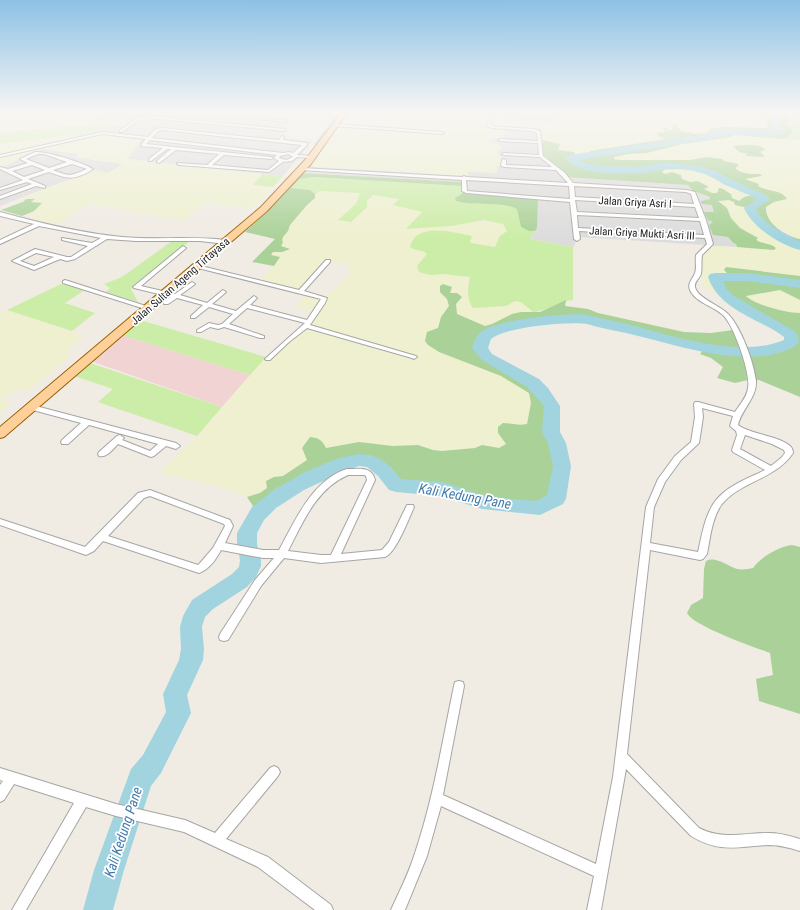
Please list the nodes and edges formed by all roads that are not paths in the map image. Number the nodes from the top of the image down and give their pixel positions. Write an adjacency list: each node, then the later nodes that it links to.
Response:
1 (31, 155): 22 (street)
2 (51, 155): 13 (street)
3 (159, 155): 14 (street)
4 (165, 155): 21 (street)
5 (220, 155): 26 (street)
6 (243, 155): 15 (street)
7 (278, 155): 15 (street)
8 (295, 155): 16 (street)
9 (296, 155): 17 (street)
10 (309, 155): 17 (main road, Jalan Sultan Ageng Tirtayasa)
11 (531, 155): 12 (street)
12 (541, 156): 28 (street)
13 (62, 158): 19 (street); 20 (street)
14 (151, 160)
15 (279, 160): 16 (street); 26 (street)
16 (289, 160): 17 (street)
17 (305, 160): 31 (street); 50 (main road, Jalan Sultan Ageng Tirtayasa)
18 (504, 160): 28 (street)
19 (50, 162)
20 (73, 162): 29 (street); 29 (street)
21 (160, 162)
22 (33, 163): 25 (street); 30 (street)
23 (45, 164): 25 (street)
24 (179, 164): 26 (street)
25 (39, 166): 29 (street)
26 (208, 167)
27 (1, 168): 30 (street)
28 (556, 169): 34 (street)
29 (49, 170): 32 (street)
30 (8, 171): 32 (street)
31 (464, 177): 34 (street); 39 (street, Jalan Griya Asri I)
32 (26, 179): 33 (street); 36 (street)
33 (36, 184): 35 (street); 37 (street)
34 (571, 184): 39 (street); 40 (street)
35 (43, 187)
36 (0, 189): 37 (street)
37 (11, 194): 38 (street)
38 (0, 198)
39 (573, 200): 40 (street, Jalan Griya Asri I); 41 (street)
40 (698, 206): 43 (street)
41 (574, 213): 43 (street); 45 (street)
42 (0, 214): 44 (street)
43 (702, 220): 47 (street)
44 (39, 224): 46 (street); 51 (street)
45 (576, 229): 47 (street, Jalan Griya Mukti Asri III); 49 (street)
46 (106, 237): 50 (street); 52 (street)
47 (708, 237): 75 (street)
48 (64, 239): 52 (street)
49 (577, 239)
50 (222, 241): 56 (main road, Jalan Sultan Ageng Tirtayasa)
51 (0, 242)
52 (92, 246): 54 (street)
53 (183, 248): 61 (street)
54 (59, 257): 54 (street)
55 (328, 261): 60 (street)
56 (197, 267): 60 (street); 61 (main road, Jalan Sultan Ageng Tirtayasa)
57 (65, 282): 65 (street)
58 (192, 284): 61 (street)
59 (223, 292): 63 (street)
60 (300, 292): 68 (street)
61 (166, 295): 63 (street); 65 (main road, Jalan Sultan Ageng Tirtayasa)
62 (254, 298): 64 (street)
63 (208, 304): 66 (street); 67 (street)
64 (246, 306): 66 (street); 68 (street)
65 (144, 307): 74 (main road, Jalan Sultan Ageng Tirtayasa)
66 (237, 313): 69 (street)
67 (193, 317)
68 (305, 324): 72 (street); 73 (street)
69 (224, 326): 70 (street); 71 (street)
70 (199, 331)
71 (262, 337)
72 (414, 357)
73 (268, 359)
74 (32, 407): 76 (street); 79 (main road, Jalan Sultan Ageng Tirtayasa)
75 (738, 415): 77 (street); 90 (street)
76 (87, 422): 78 (street); 81 (street)
77 (740, 431): 85 (street); 85 (street)
78 (126, 432): 80 (street); 82 (street)
79 (1, 433)
80 (117, 441): 82 (street); 84 (street)
81 (65, 442)
82 (164, 443): 83 (street)
83 (176, 446)
84 (102, 454)
85 (770, 469): 90 (street)
86 (410, 507): 92 (street)
87 (0, 522): 88 (street)
88 (102, 537): 89 (street); 89 (street)
89 (223, 546): 91 (street)
90 (645, 546): 95 (street)
91 (282, 554): 92 (street); 92 (street); 93 (street)
92 (334, 558)
93 (224, 637)
94 (459, 686): 99 (street)
95 (621, 756): 102 (street); 103 (street)
96 (274, 772): 101 (street)
97 (6, 776): 98 (street); 100 (street)
98 (0, 796)
99 (436, 798): 103 (street); 106 (street)
100 (83, 800): 101 (street); 104 (street)
101 (217, 840): 105 (street)
102 (800, 844)
103 (601, 872): 107 (street)
104 (19, 910)
105 (326, 910)
106 (398, 910)
107 (594, 910)

